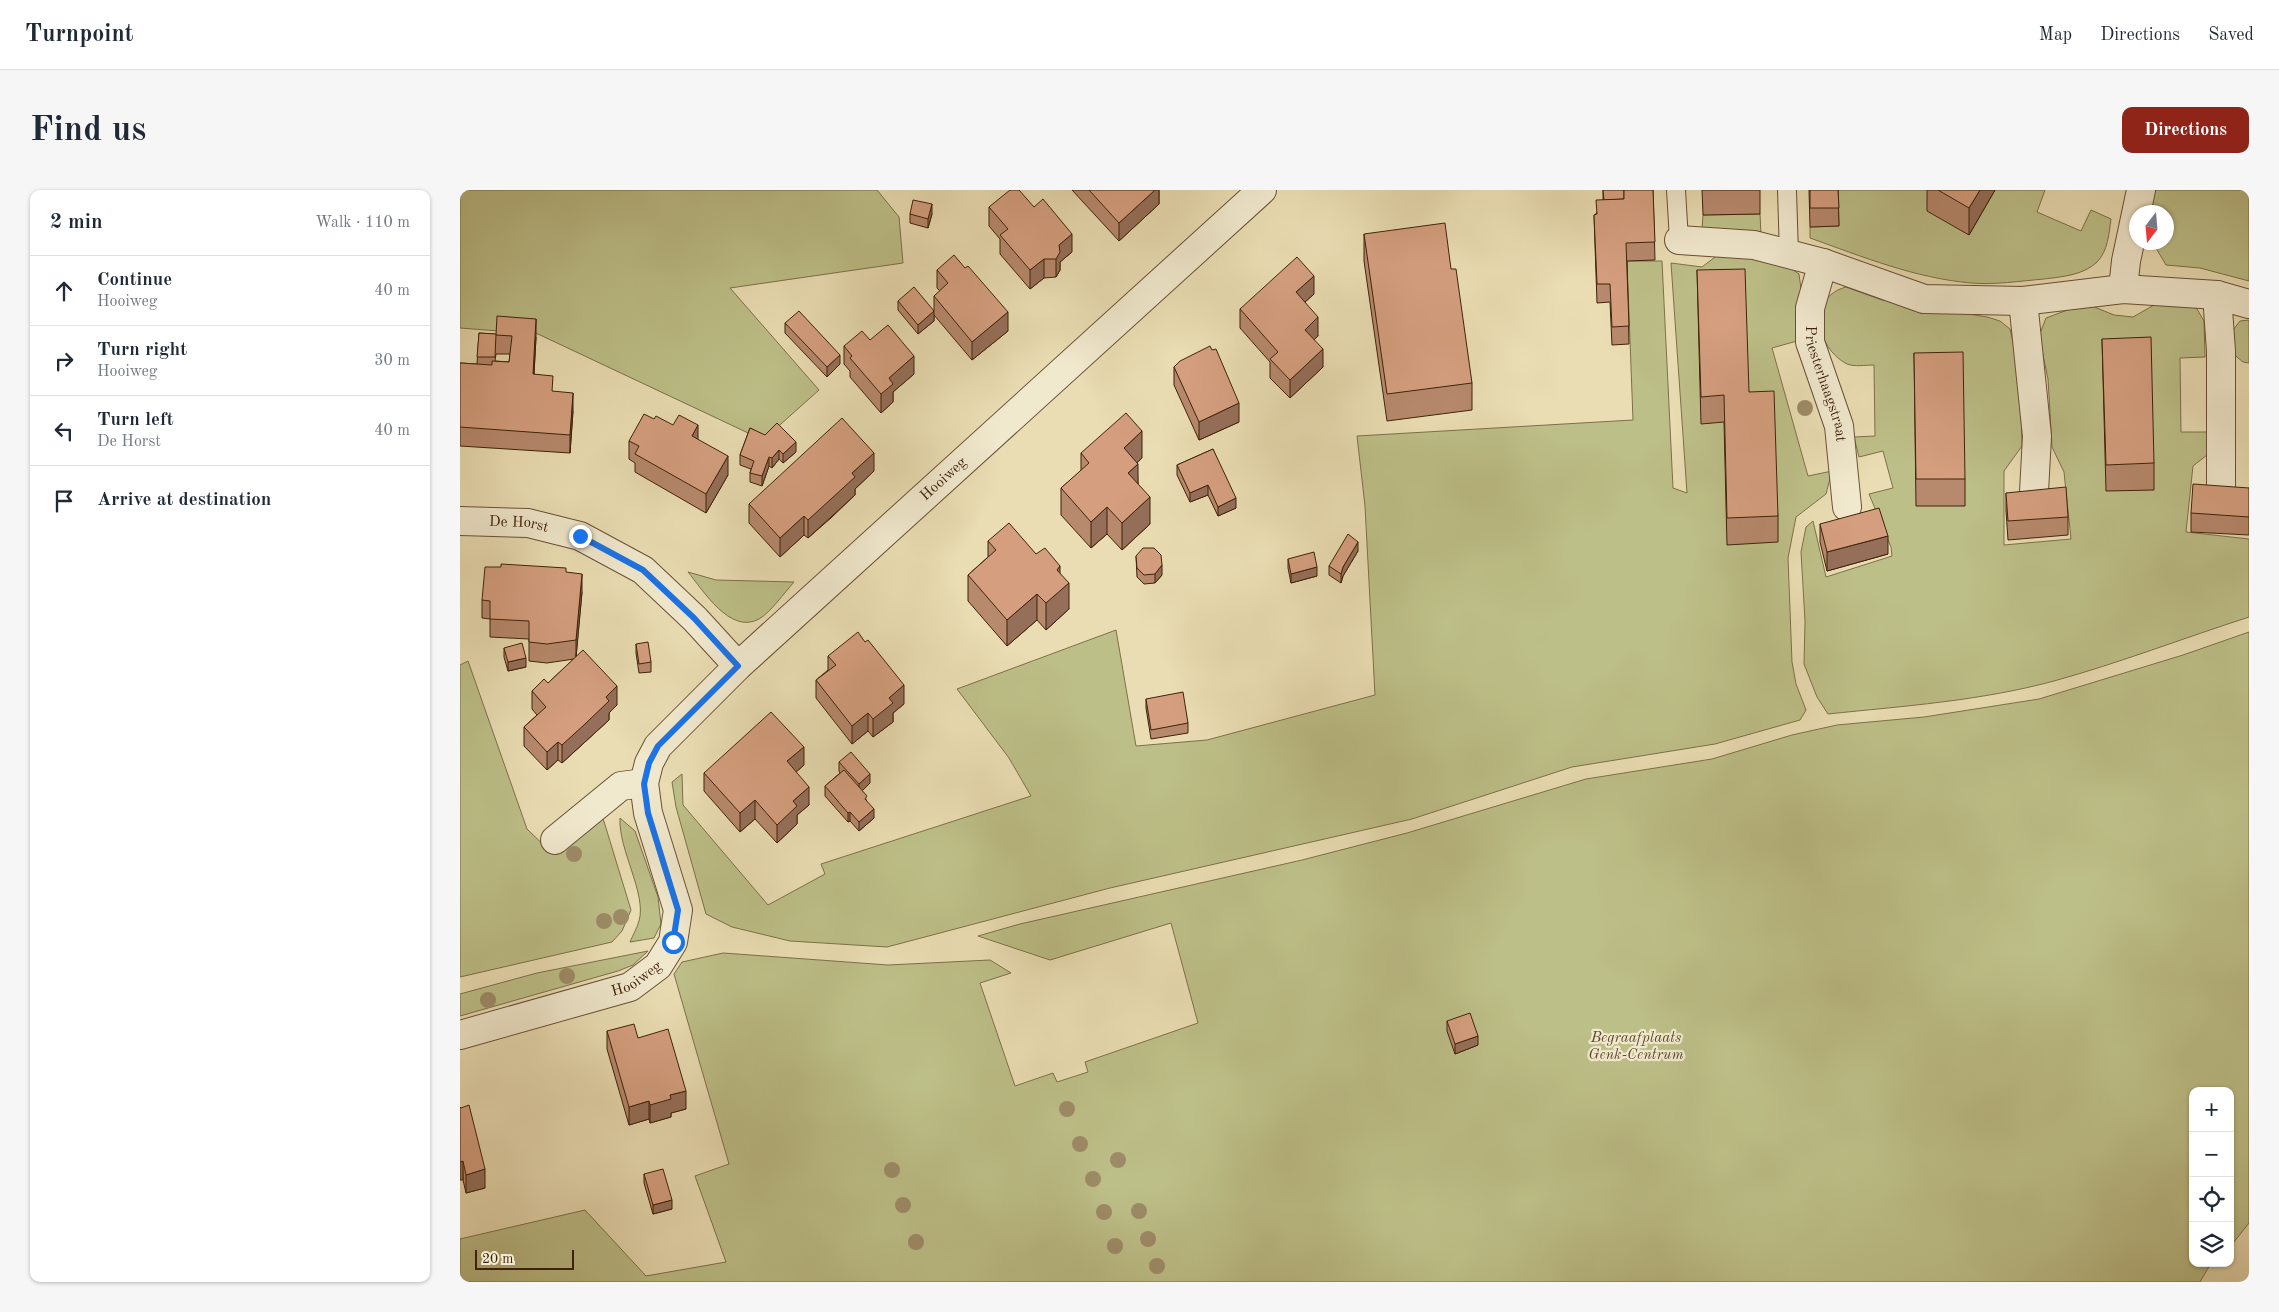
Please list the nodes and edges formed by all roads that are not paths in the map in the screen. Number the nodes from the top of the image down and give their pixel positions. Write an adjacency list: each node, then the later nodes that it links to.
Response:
1 (1262, 190): 16 (street, Hooiweg)
2 (1676, 190): 5 (lane)
3 (1787, 190): 6 (lane)
4 (2141, 190): 8 (street)
5 (1678, 240): 6 (street)
6 (1789, 255): 7 (street)
7 (1822, 263): 10 (street); 14 (street, Priesterhaagstraat)
8 (2123, 289): 9 (street); 10 (street)
9 (2217, 295): 11 (street); 12 (street)
10 (2022, 301): 13 (street)
11 (2249, 304)
12 (2221, 486)
13 (2034, 492)
14 (1847, 507)
15 (460, 521): 16 (street, De Horst)
16 (738, 666): 17 (street, Hooiweg)
17 (644, 784): 18 (street); 19 (street, Hooiweg)
18 (555, 840)
19 (460, 1035)

